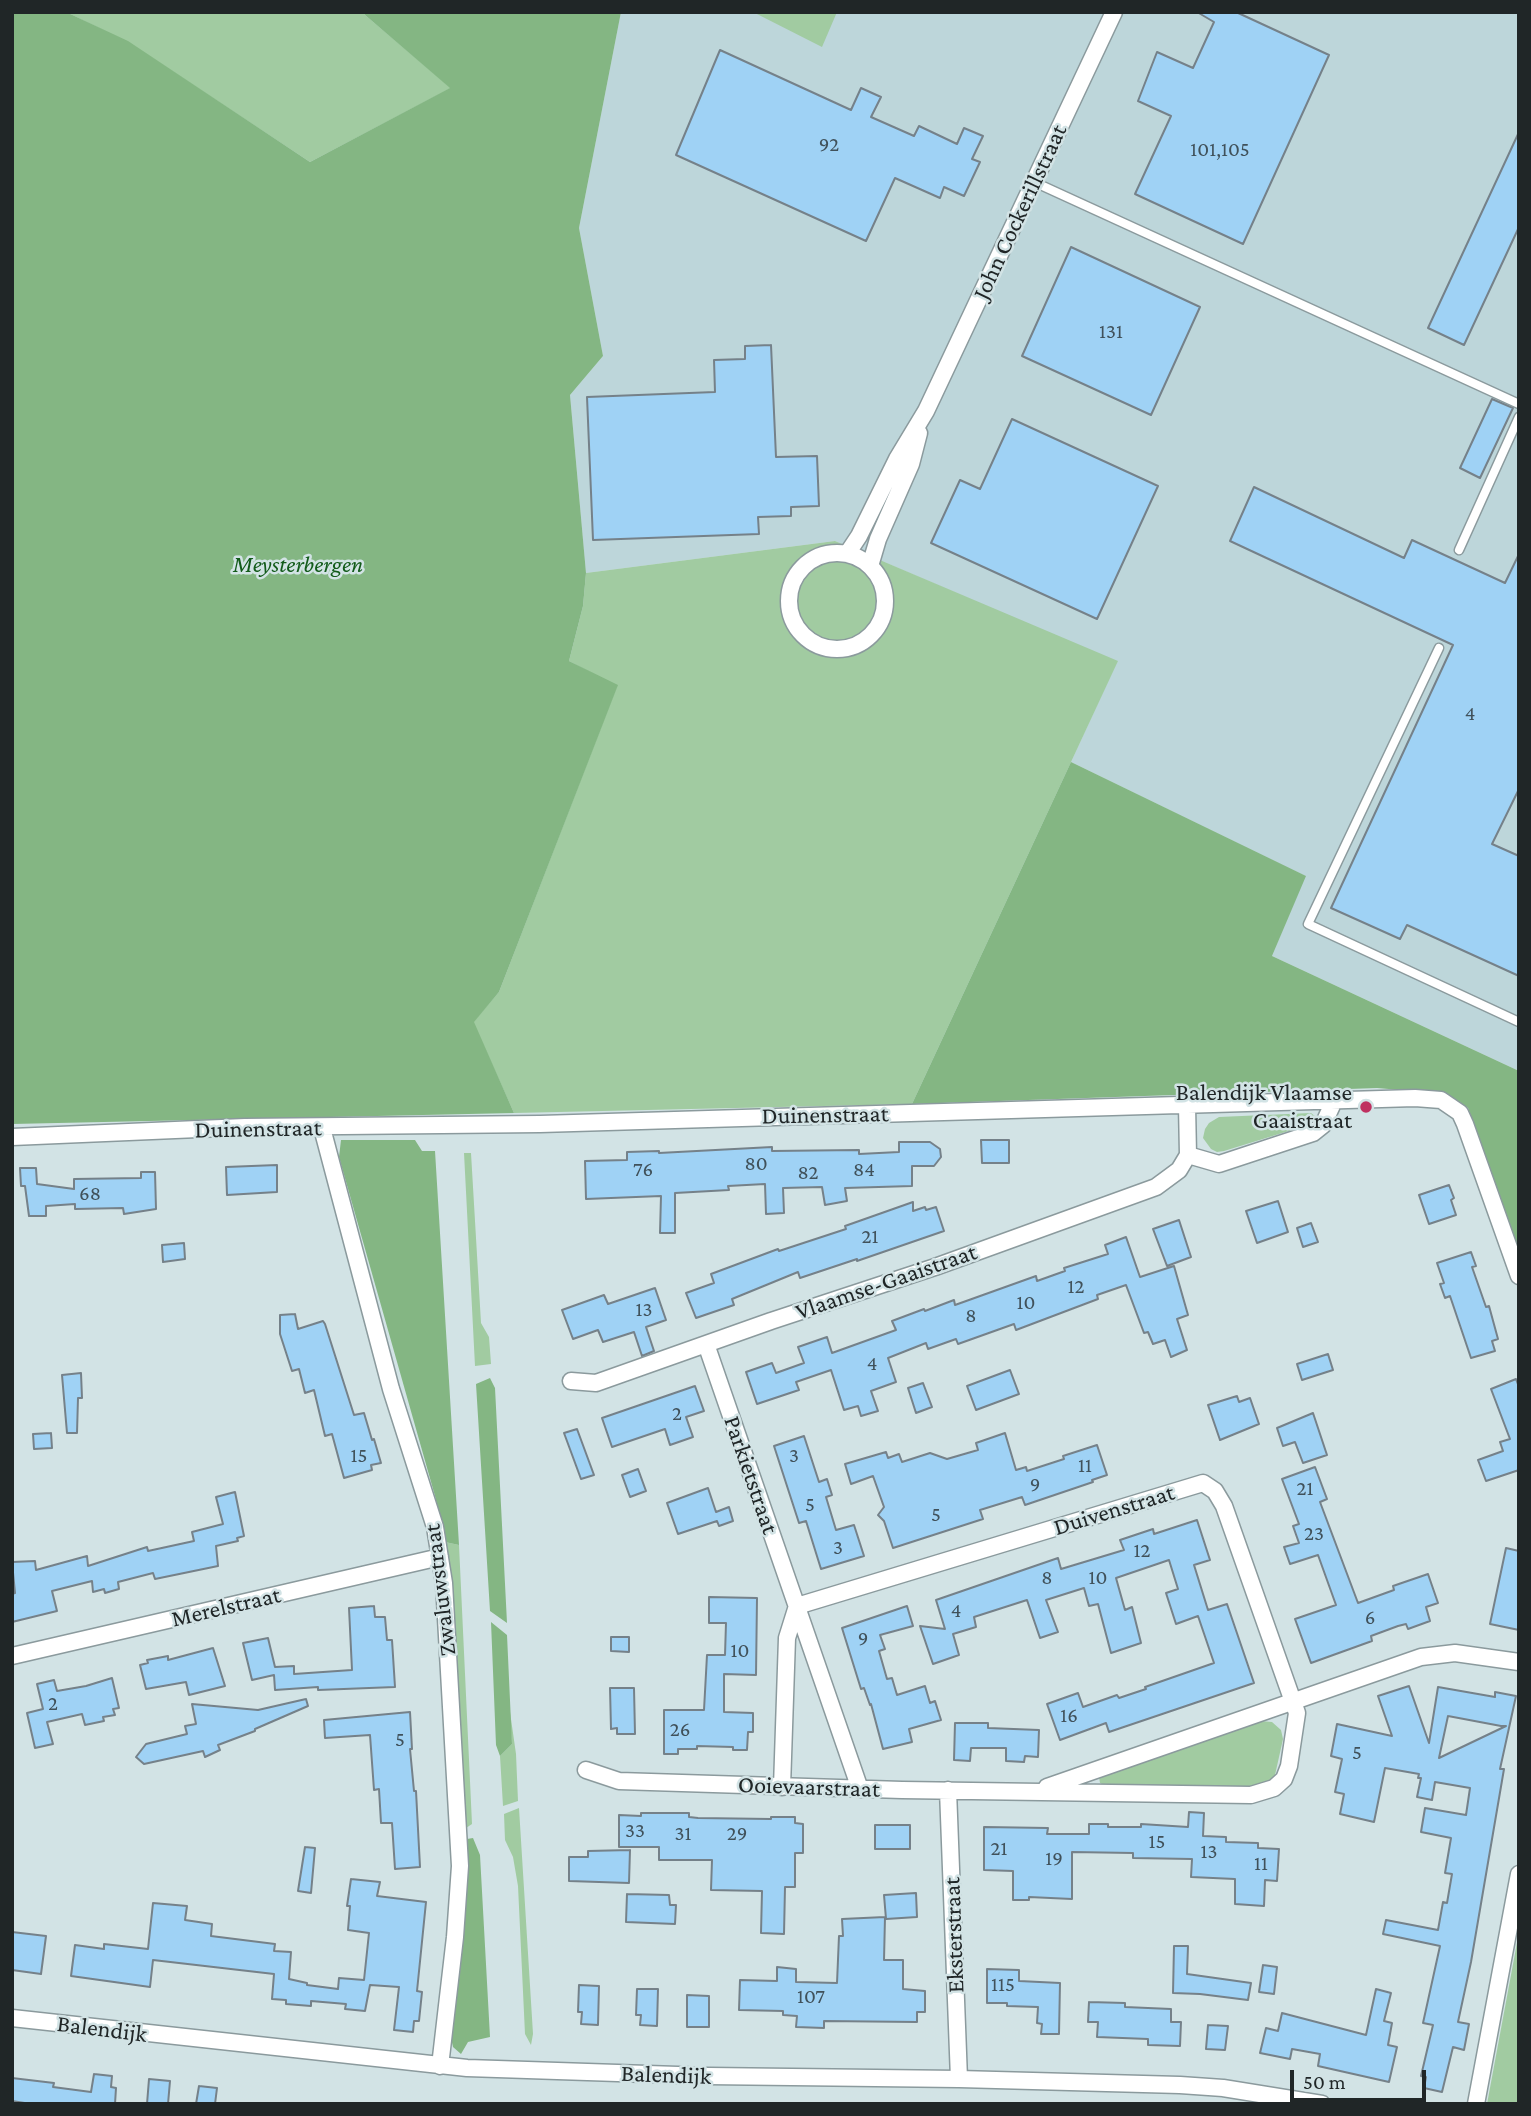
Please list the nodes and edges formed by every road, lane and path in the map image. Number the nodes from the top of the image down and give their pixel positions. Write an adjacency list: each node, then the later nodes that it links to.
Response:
1 (1114, 12): 2 (street, John Cockerillstraat)
2 (1034, 183): 3 (lane); 4 (street, John Cockerillstraat)
3 (1519, 404)
4 (926, 411): 7 (street, John Cockerillstraat); 8 (street, John Cockerillstraat)
5 (1519, 417): 6 (lane)
6 (1458, 551)
7 (847, 554): 8 (street); 8 (street)
8 (870, 566)
9 (1439, 648): 10 (lane)
10 (1519, 1022)
11 (1334, 1101): 12 (street, Duinenstraat); 15 (street); 16 (street, Duinenstraat)
12 (1187, 1105): 13 (street, Duinenstraat); 15 (street)
13 (322, 1128): 14 (street, Duinenstraat); 19 (street, Zwaluwstraat)
14 (12, 1136)
15 (1188, 1155): 17 (street, Vlaamse-Gaaistraat)
16 (1519, 1276)
17 (706, 1344): 18 (street, Vlaamse-Gaaistraat); 20 (street, Parkietstraat)
18 (571, 1381)
19 (440, 1557): 21 (street, Merelstraat); 31 (street, Zwaluwstraat)
20 (797, 1606): 23 (street, Duivenstraat); 25 (street); 26 (street, Parkietstraat)
21 (12, 1656)
22 (1519, 1662): 23 (street, Ooievaarstraat)
23 (1293, 1701): 28 (street, Ooievaarstraat); 28 (street, Ooievaarstraat)
24 (586, 1770): 25 (street, Ooievaarstraat)
25 (782, 1787): 26 (street, Ooievaarstraat)
26 (860, 1789): 27 (street, Ooievaarstraat)
27 (948, 1790): 28 (street, Ooievaarstraat); 32 (street, Eksterstraat)
28 (1035, 1791)
29 (1519, 1874): 34 (street)
30 (12, 2018): 31 (street, Balendijk)
31 (440, 2066): 32 (street, Balendijk)
32 (959, 2079): 33 (street, Balendijk)
33 (1322, 2104)
34 (1476, 2104)

